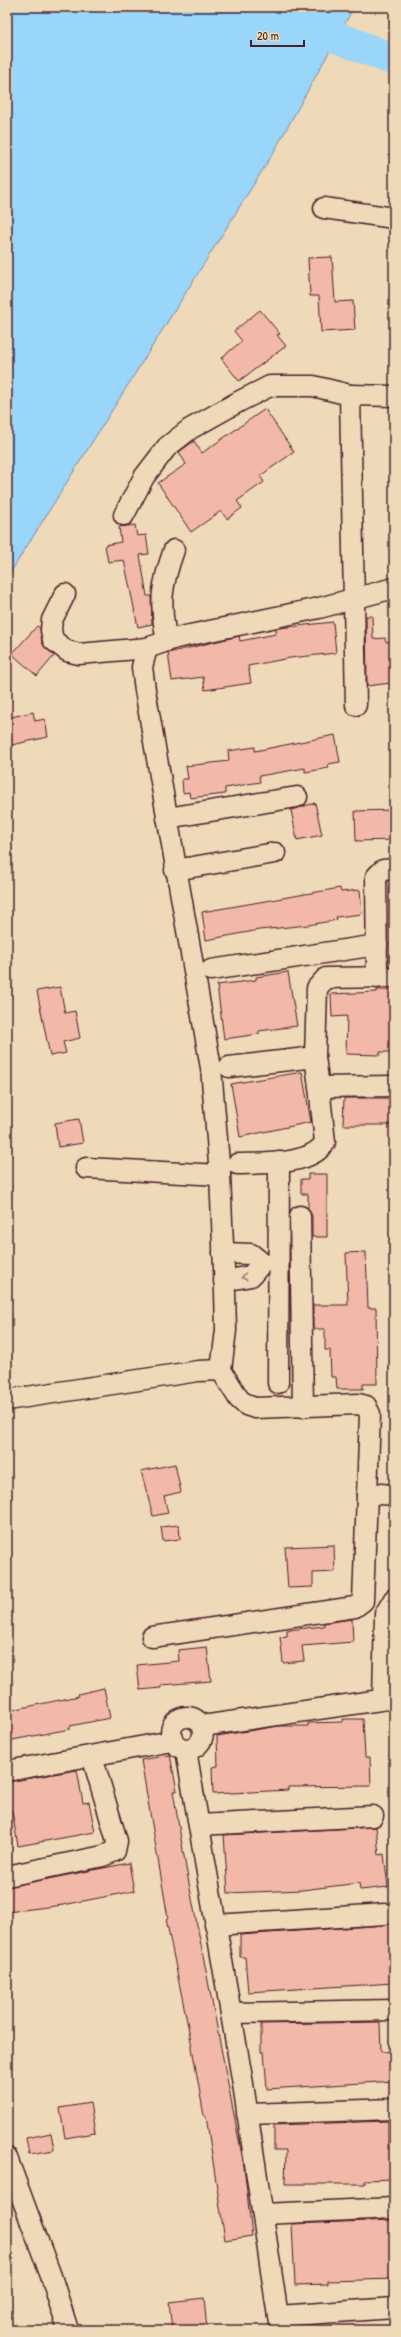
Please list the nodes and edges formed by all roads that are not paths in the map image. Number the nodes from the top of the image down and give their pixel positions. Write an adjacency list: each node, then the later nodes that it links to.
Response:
1 (324, 208): 2 (street)
2 (394, 218)
3 (350, 395): 4 (street); 5 (street); 9 (street)
4 (394, 396)
5 (124, 515)
6 (174, 550): 10 (street)
7 (394, 588): 9 (street)
8 (65, 594): 11 (street)
9 (353, 597): 10 (street); 12 (street)
10 (167, 641): 11 (street)
11 (147, 648): 14 (street)
12 (356, 705)
13 (297, 797): 14 (street)
14 (167, 818): 17 (street)
15 (275, 853): 17 (street)
16 (394, 869): 18 (street)
17 (175, 870): 28 (street)
18 (377, 945): 19 (street); 20 (street)
19 (211, 970)
20 (386, 977): 21 (street)
21 (315, 1057): 22 (street); 24 (street)
22 (229, 1067)
23 (394, 1086): 24 (street)
24 (319, 1087): 25 (street)
25 (279, 1162): 26 (street); 31 (street)
26 (237, 1164)
27 (86, 1168): 28 (street)
28 (220, 1175): 30 (street)
29 (300, 1216): 36 (street)
30 (223, 1253): 31 (street); 32 (street)
31 (270, 1262): 32 (street, one-way to 32); 34 (street)
32 (224, 1281): 33 (street)
33 (220, 1370): 35 (street); 36 (street)
34 (278, 1383)
35 (7, 1400)
36 (303, 1407): 37 (street)
37 (367, 1493): 38 (street); 40 (street)
38 (394, 1495)
39 (394, 1599): 41 (street)
40 (152, 1637)
41 (388, 1699): 42 (street)
42 (202, 1726): 43 (street); 43 (street)
43 (179, 1745): 44 (street); 47 (street)
44 (92, 1756): 45 (street); 48 (street)
45 (7, 1771)
46 (373, 1816): 47 (street)
47 (199, 1825): 50 (street)
48 (7, 1876)
49 (386, 1914): 50 (street)
50 (215, 1925): 52 (street)
51 (394, 2010): 52 (street)
52 (230, 2013): 54 (street)
53 (394, 2109): 54 (street)
54 (248, 2114): 57 (street)
55 (7, 2158): 60 (street)
56 (394, 2208): 57 (street)
57 (263, 2214): 59 (street)
58 (394, 2308): 59 (street)
59 (279, 2323)
60 (68, 2330)

